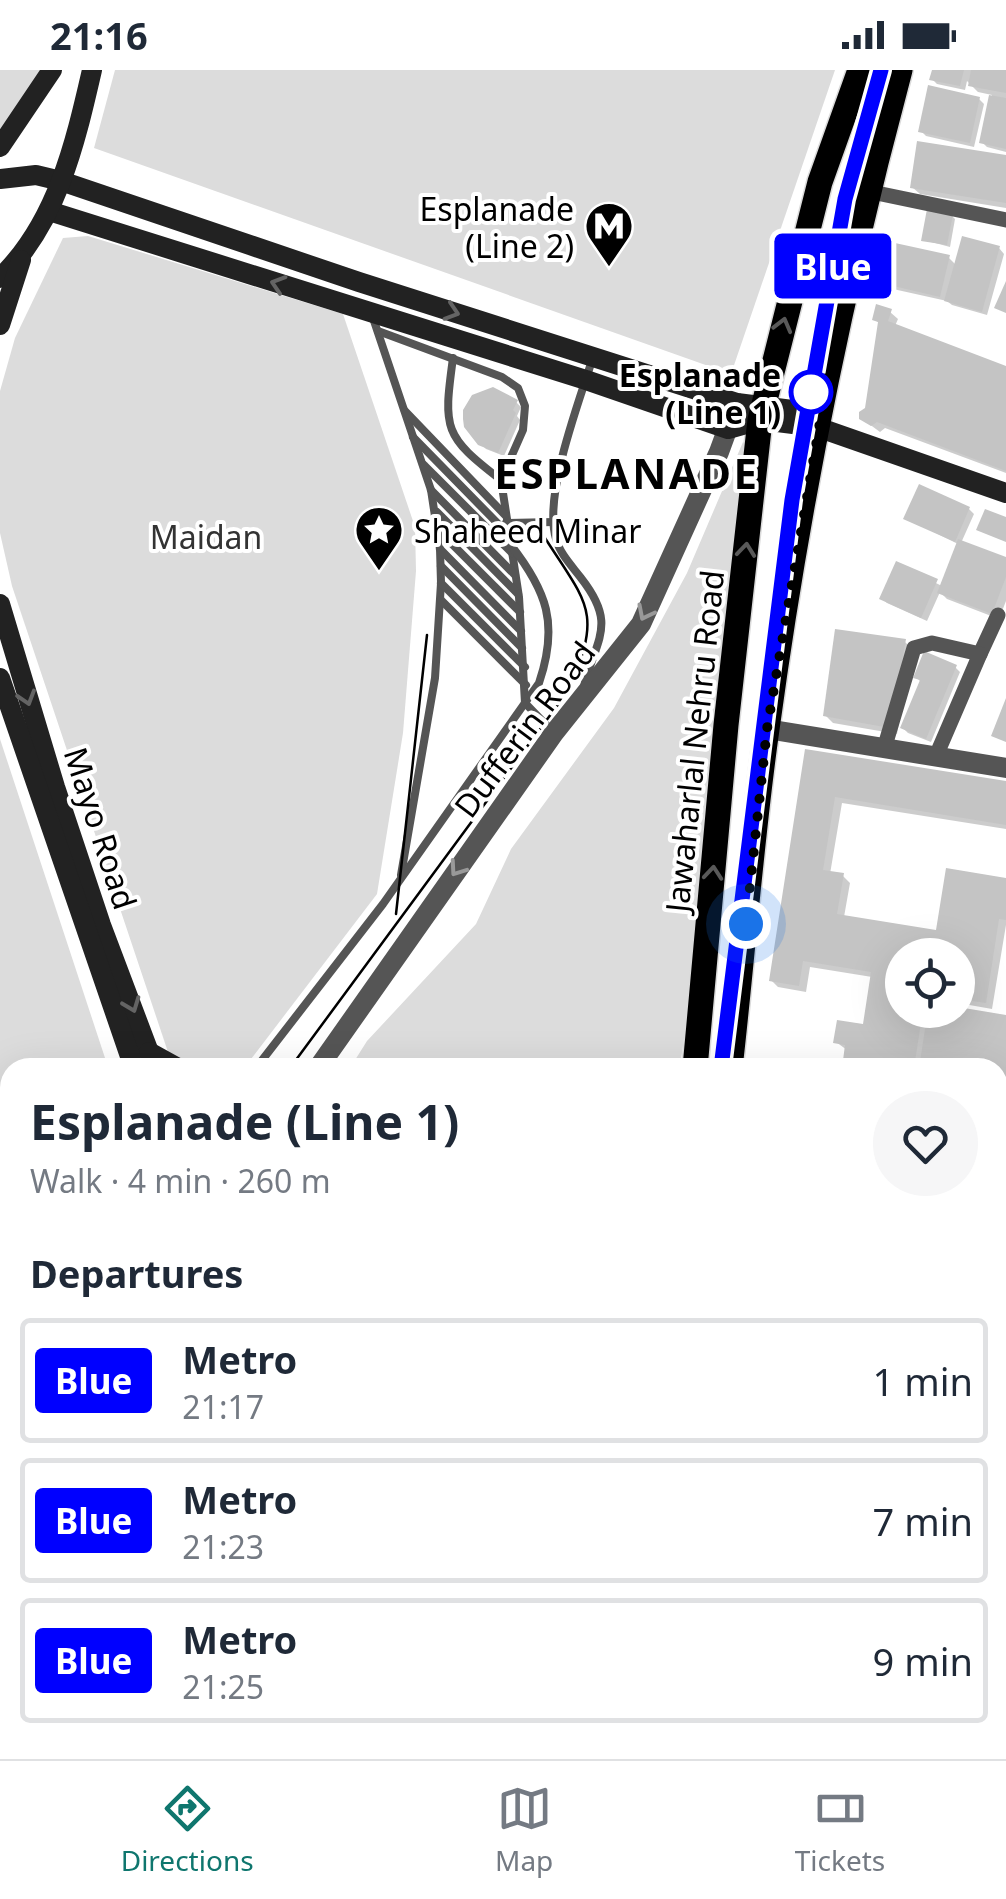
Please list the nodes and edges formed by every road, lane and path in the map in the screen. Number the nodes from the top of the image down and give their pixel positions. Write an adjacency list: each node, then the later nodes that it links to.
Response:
1 (52, 70): 5 (main road)
2 (92, 70): 7 (main road)
3 (860, 70): 21 (main road, Jawaharlal Nehru Road, one-way to 3)
4 (900, 70): 8 (main road)
5 (0, 146)
6 (0, 179): 7 (main road)
7 (61, 180): 9 (main road); 13 (main road)
8 (867, 191): 10 (street); 22 (main road)
9 (49, 211): 11 (main road); 14 (main road, one-way to 9)
10 (1006, 220)
11 (23, 253): 12 (main road); 15 (main road)
12 (0, 278)
13 (383, 289): 14 (main road); 16 (main road, one-way to 16)
14 (374, 322): 17 (lane); 18 (main road); 20 (lane)
15 (0, 326)
16 (593, 357): 18 (lane); 19 (main road)
17 (453, 358): 26 (lane); 26 (lane)
18 (586, 380): 23 (main road); 31 (lane)
19 (737, 403): 21 (main road); 23 (street, Dufferin Road)
20 (402, 408): 24 (lane); 30 (lane)
21 (762, 413): 22 (main road); 23 (main road); 61 (main road, Jawaharlal Nehru Road, one-way to 21)
22 (818, 420): 28 (main road); 51 (main road)
23 (728, 429): 49 (street, Dufferin Road, one-way to 49)
24 (410, 433): 25 (lane); 33 (lane)
25 (420, 462): 27 (lane); 33 (lane)
26 (501, 480): 30 (lane)
27 (431, 490): 29 (lane); 36 (lane)
28 (1006, 493)
29 (435, 510): 32 (lane); 38 (lane)
30 (505, 519): 31 (lane); 33 (lane)
31 (554, 522): 49 (lane)
32 (438, 530): 34 (lane); 41 (lane)
33 (510, 543): 36 (lane); 50 (lane)
34 (440, 549): 35 (lane); 43 (lane)
35 (440, 566): 37 (lane); 44 (lane)
36 (515, 574): 38 (lane)
37 (442, 583): 39 (lane); 46 (lane)
38 (518, 594): 41 (lane)
39 (440, 600): 48 (lane); 56 (lane)
40 (0, 604): 58 (main road, Mayo Road, one-way to 58)
41 (520, 612): 43 (lane)
42 (999, 624): 45 (street)
43 (522, 631): 44 (lane)
44 (524, 649): 46 (lane)
45 (980, 654): 53 (street); 54 (street)
46 (525, 667): 48 (lane)
47 (0, 678): 57 (main road, Mayo Road)
48 (526, 685): 50 (lane)
49 (580, 700): 52 (street, Dufferin Road)
50 (526, 702): 52 (lane); 56 (lane)
51 (767, 729): 53 (street); 62 (main road)
52 (554, 732): 60 (street, Dufferin Road, one-way to 60)
53 (884, 749): 54 (street)
54 (936, 756): 55 (street)
55 (1006, 768)
56 (400, 880): 59 (lane)
57 (131, 1058)
58 (151, 1058)
59 (264, 1058)
60 (325, 1058)
61 (696, 1058)
62 (731, 1058)

